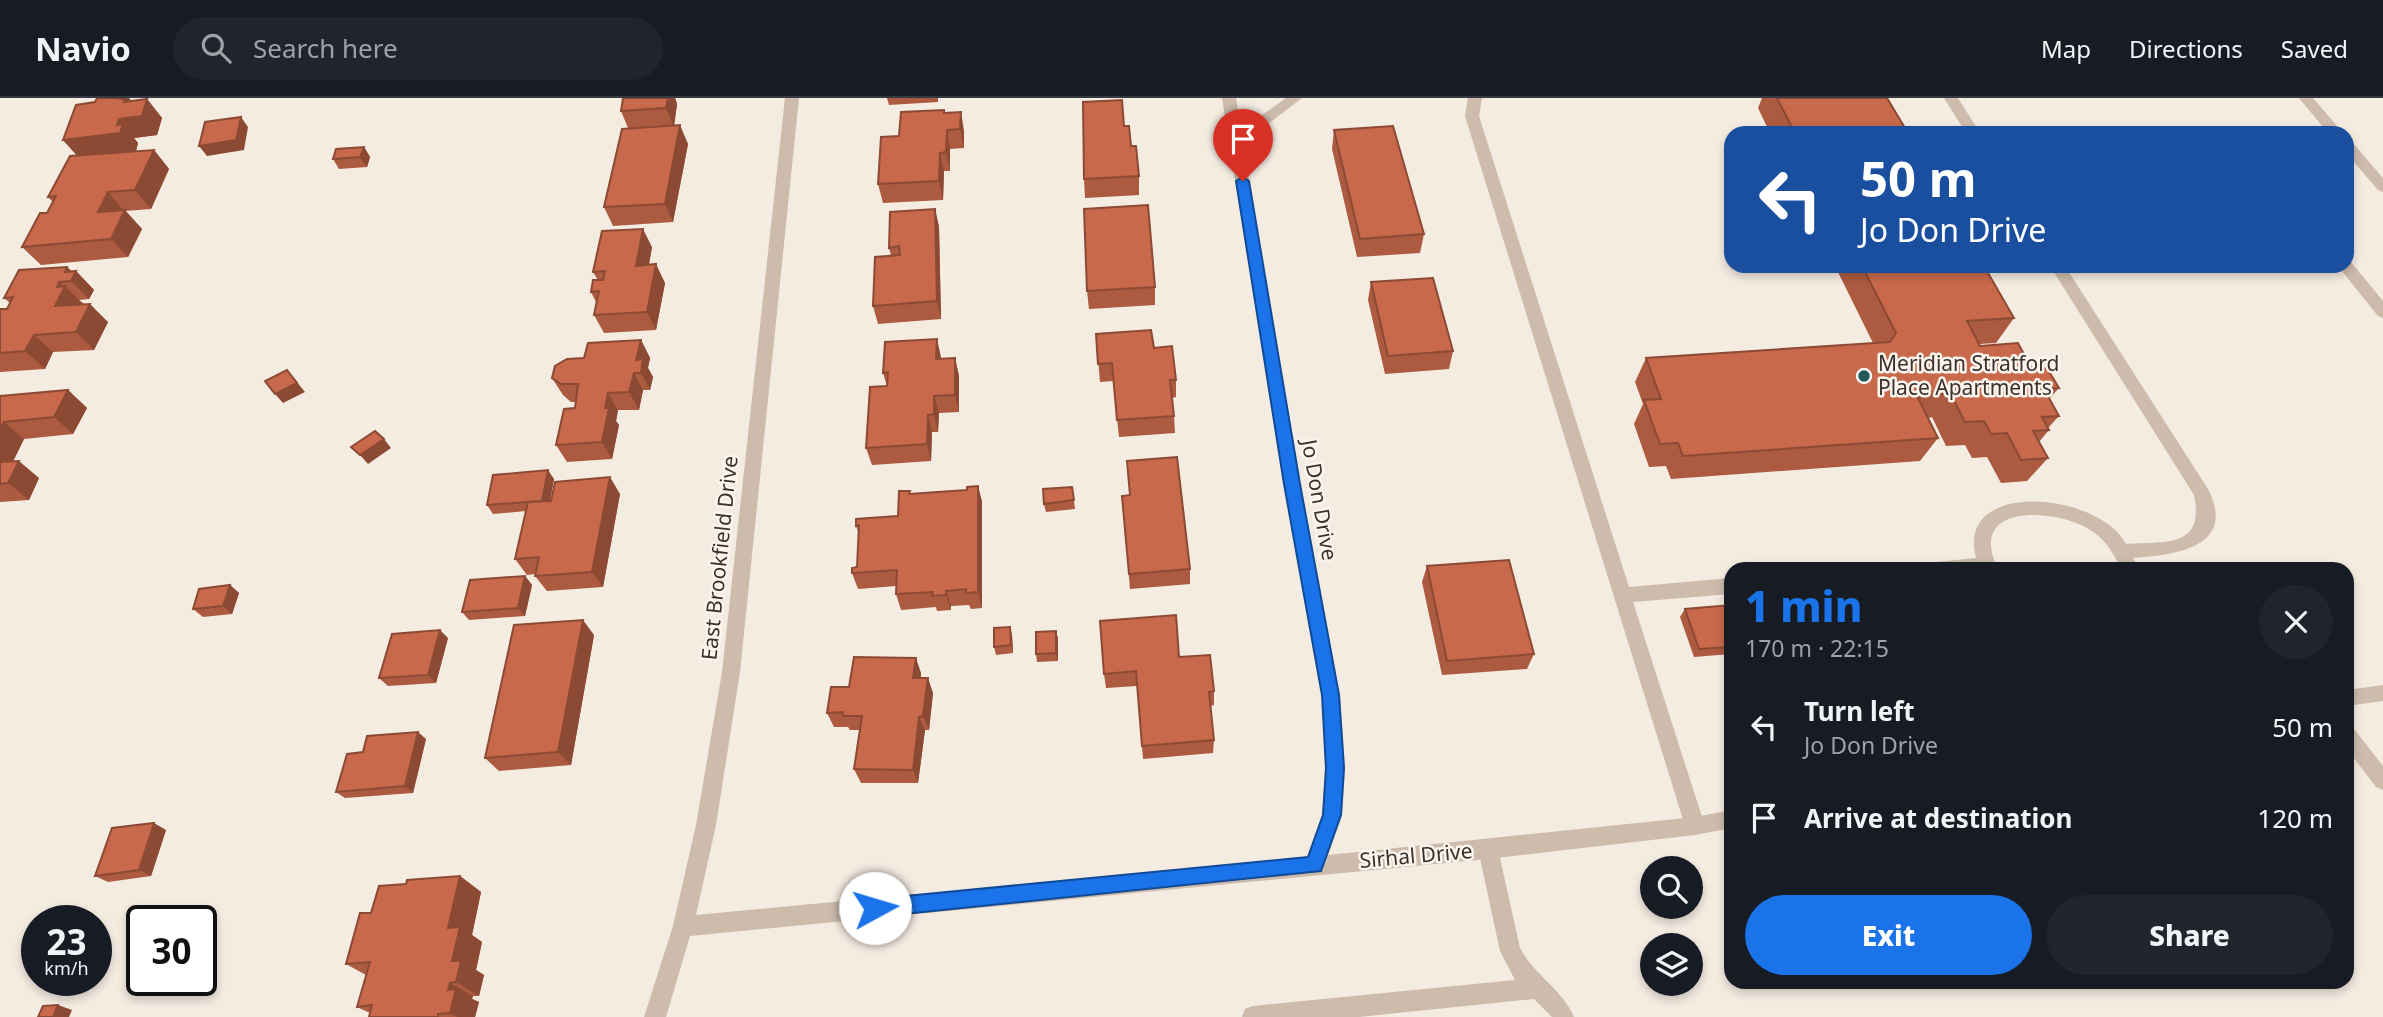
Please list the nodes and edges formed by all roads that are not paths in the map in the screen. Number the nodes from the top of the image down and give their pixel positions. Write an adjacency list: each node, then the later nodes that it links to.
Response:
1 (792, 98): 29 (street, East Brookfield Drive)
2 (1229, 98): 9 (street, Jo Don Drive)
3 (1295, 98): 9 (street)
4 (1475, 98): 20 (street)
5 (1951, 98): 7 (street)
6 (2306, 98): 8 (street)
7 (1969, 126)
8 (2330, 126)
9 (1236, 141): 28 (street, Jo Don Drive)
10 (2354, 153): 11 (street)
11 (2383, 187)
12 (2061, 273): 17 (street)
13 (2352, 273): 15 (street)
14 (2383, 285): 15 (street)
15 (2362, 286): 16 (street)
16 (2383, 312)
17 (2127, 560): 18 (street)
18 (1986, 562)
19 (1724, 587): 20 (street)
20 (1623, 595): 26 (street)
21 (2383, 693): 22 (street)
22 (2354, 697)
23 (2354, 744): 24 (street)
24 (2383, 781)
25 (1724, 820): 26 (street, Sirhal Drive)
26 (1695, 826): 27 (street, Sirhal Drive)
27 (1488, 849): 28 (street, Sirhal Drive); 30 (street)
28 (1314, 865): 29 (street, Sirhal Drive)
29 (683, 926): 31 (street, East Brookfield Drive)
30 (1540, 989): 32 (street); 33 (street)
31 (655, 1017)
32 (1253, 1017)
33 (1563, 1017)

